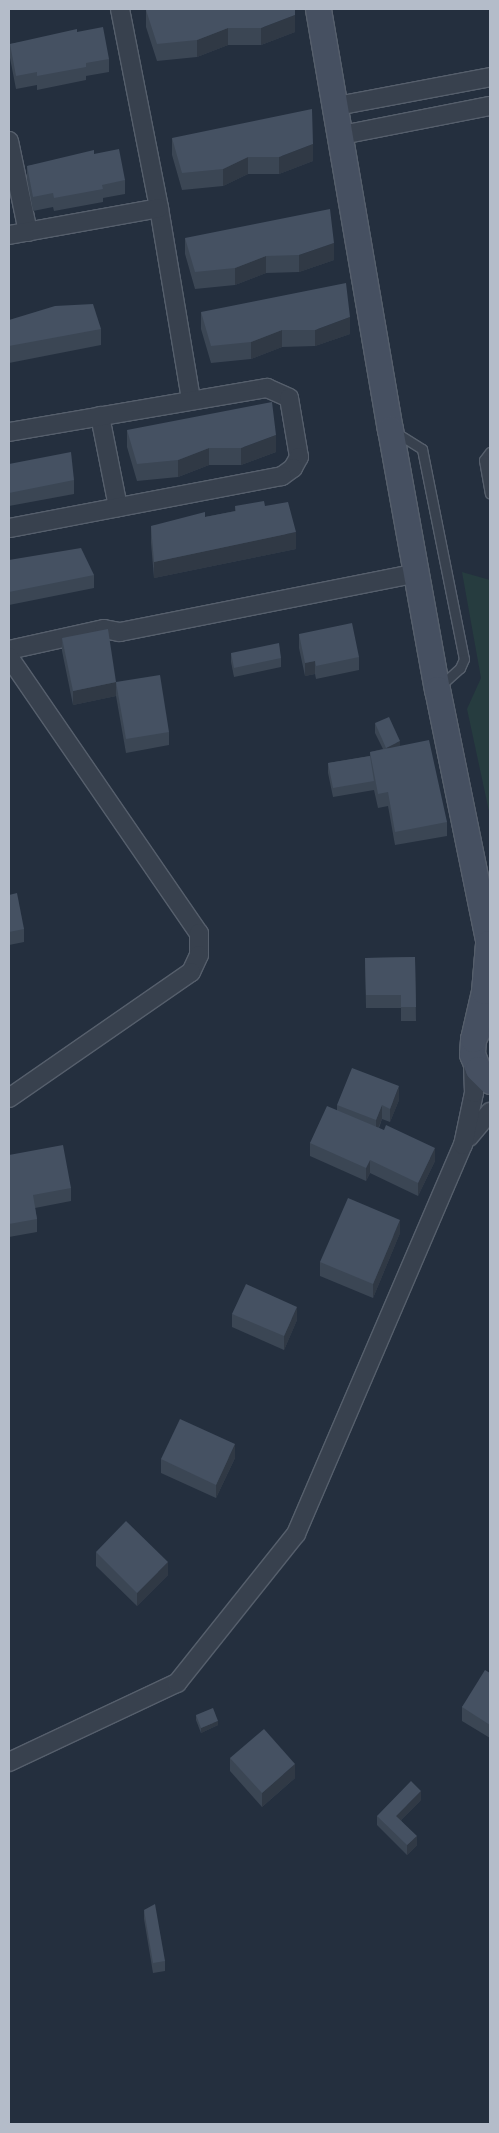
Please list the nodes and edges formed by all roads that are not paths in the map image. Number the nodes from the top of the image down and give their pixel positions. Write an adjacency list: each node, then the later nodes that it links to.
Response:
1 (120, 9): 8 (street)
2 (318, 9): 4 (street)
3 (490, 77): 4 (street)
4 (337, 106): 6 (street)
5 (490, 106): 6 (street)
6 (342, 135): 13 (street)
7 (9, 142): 9 (street)
8 (159, 208): 9 (street); 11 (street)
9 (28, 232): 10 (street)
10 (9, 234)
11 (191, 399): 12 (street); 18 (street)
12 (100, 416): 14 (street); 18 (street)
13 (390, 429): 20 (street); 23 (lane)
14 (9, 432)
15 (490, 452): 16 (lane)
16 (487, 461): 17 (lane)
17 (490, 493)
18 (118, 507): 19 (street)
19 (9, 528)
20 (417, 573): 21 (street); 23 (street)
21 (9, 650)
22 (9, 657): 28 (street)
23 (437, 689): 24 (street)
24 (489, 946): 26 (street)
25 (490, 1016): 26 (street)
26 (473, 1046): 27 (street); 30 (street)
27 (490, 1081)
28 (9, 1098)
29 (490, 1112): 30 (street)
30 (463, 1145): 31 (street)
31 (10, 1758)

